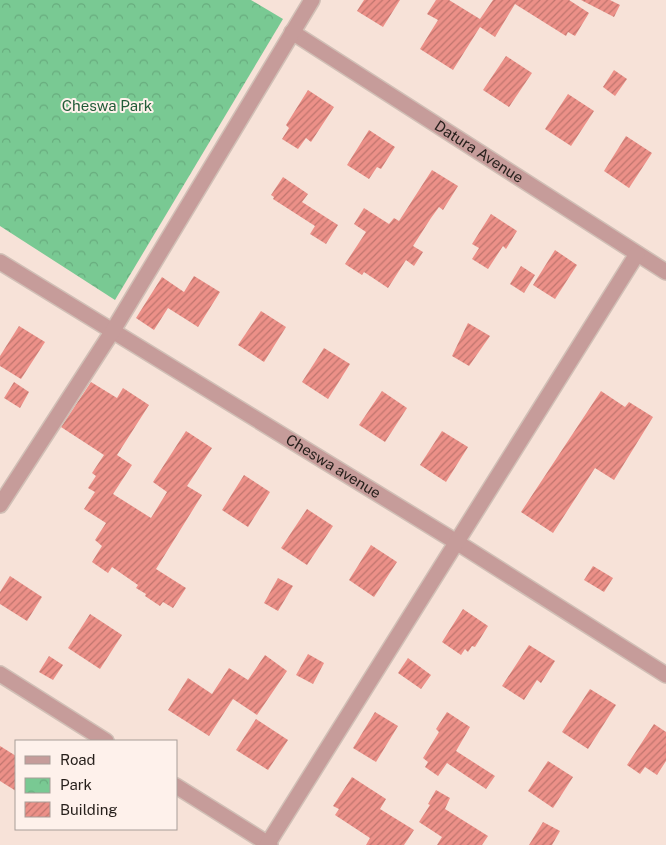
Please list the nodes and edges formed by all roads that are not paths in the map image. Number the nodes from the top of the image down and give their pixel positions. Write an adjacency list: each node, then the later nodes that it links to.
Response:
1 (312, 0): 2 (street)
2 (292, 32): 3 (street, Datura Avenue); 6 (street)
3 (637, 254): 5 (street, Datura Avenue); 8 (street)
4 (0, 262): 6 (street, Cheswa avenue)
5 (666, 272)
6 (112, 332): 7 (street); 8 (street, Cheswa avenue)
7 (0, 505)
8 (458, 543): 10 (street, Cheswa avenue); 13 (street)
9 (0, 674): 11 (street)
10 (666, 675)
11 (104, 740)
12 (178, 787): 13 (street)
13 (269, 845)

